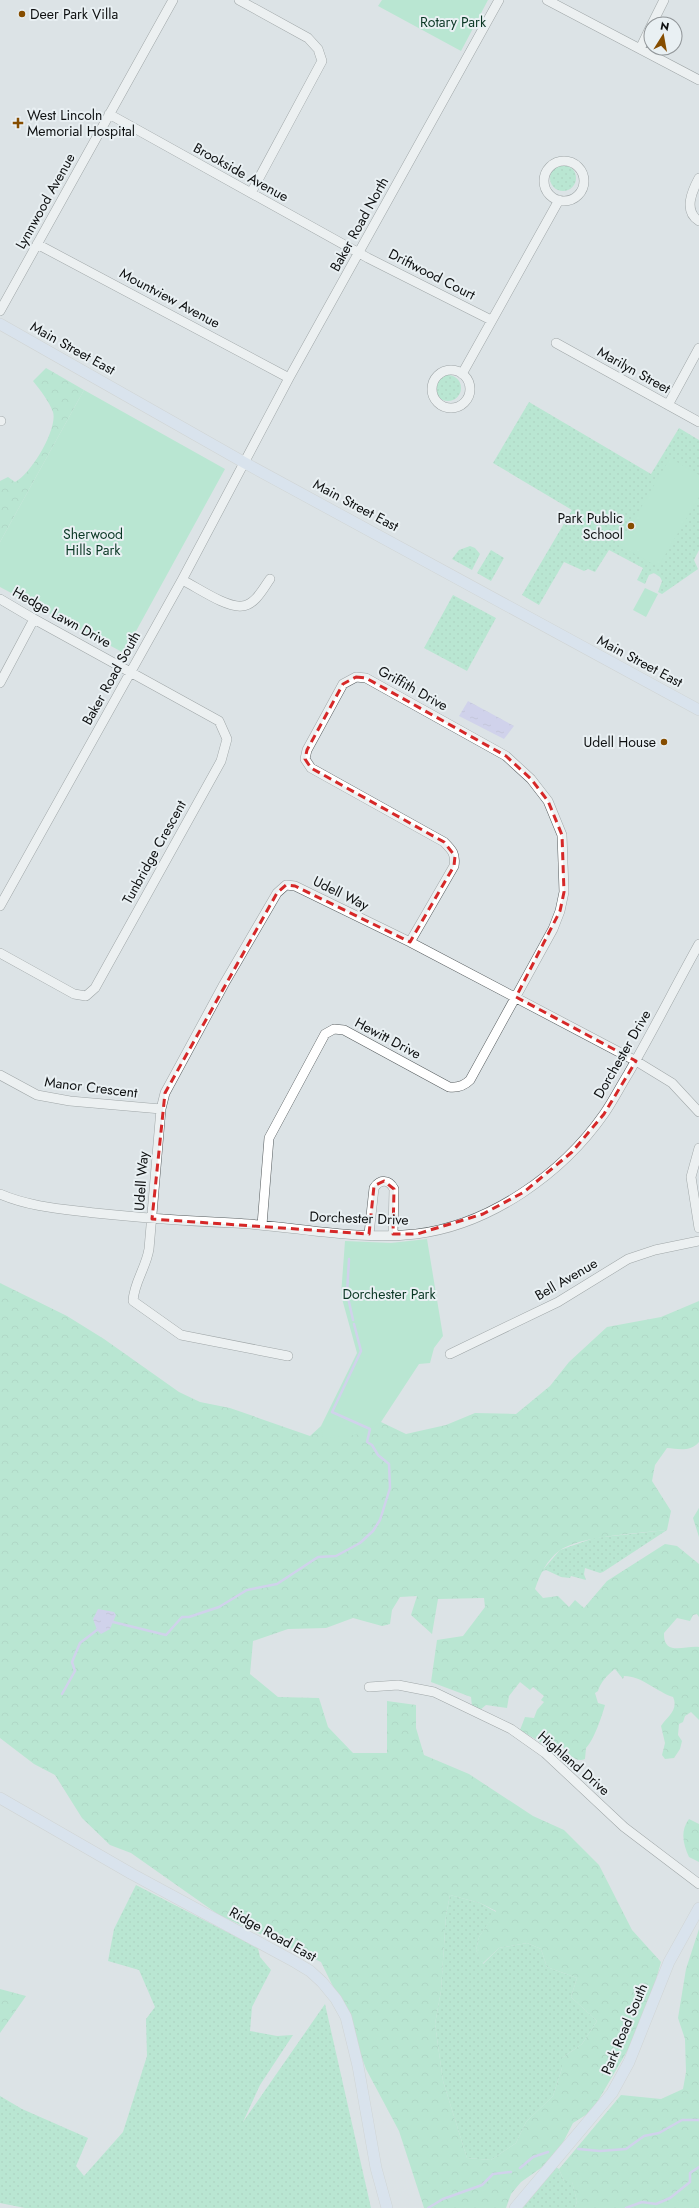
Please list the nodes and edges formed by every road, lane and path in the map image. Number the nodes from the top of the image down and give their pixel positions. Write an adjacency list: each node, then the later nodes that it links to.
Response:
1 (173, 0): 10 (street, Lynnwood Avenue)
2 (239, 0): 12 (street)
3 (499, 0): 16 (street, Baker Road North)
4 (547, 0): 8 (street)
5 (664, 0): 6 (street)
6 (656, 16)
7 (643, 43): 8 (street)
8 (640, 49): 9 (street)
9 (699, 80)
10 (109, 114): 12 (street, Brookside Avenue); 15 (street, Lynnwood Avenue)
11 (699, 178): 14 (street)
12 (251, 193): 16 (street, Brookside Avenue)
13 (559, 200): 13 (street); 18 (street)
14 (699, 221)
15 (37, 244): 17 (street, Lynnwood Avenue); 23 (street, Mountview Avenue)
16 (360, 252): 18 (street, Driftwood Court); 23 (street, Baker Road North)
17 (0, 311)
18 (492, 320): 22 (street)
19 (0, 324): 26 (main road, Main Street East)
20 (556, 343): 24 (street, Marilyn Street)
21 (699, 348): 24 (street)
22 (462, 374): 22 (street)
23 (289, 378): 26 (street, Baker Road North)
24 (668, 405): 25 (street, Marilyn Street)
25 (699, 422)
26 (245, 463): 28 (street, Baker Road South); 33 (main road, Main Street East)
27 (270, 579): 28 (street)
28 (182, 580): 31 (street, Baker Road South)
29 (0, 599): 30 (street, Hedge Lawn Drive)
30 (34, 619): 31 (street, Hedge Lawn Drive); 32 (street)
31 (131, 672): 34 (street, Baker Road South); 37 (street, Tunbridge Crescent)
32 (0, 683)
33 (699, 710)
34 (0, 906)
35 (410, 942): 38 (street, Udell Way); 38 (street, Griffith Drive); 41 (street, Udell Way)
36 (699, 944): 39 (street, Dorchester Drive)
37 (0, 953)
38 (516, 997): 39 (street, Udell Way); 46 (street, Hewitt Drive)
39 (636, 1061): 42 (street, Udell Way); 49 (street, Dorchester Drive)
40 (0, 1074): 41 (street, Manor Crescent)
41 (161, 1109): 45 (street, Udell Way)
42 (699, 1112)
43 (699, 1148): 47 (street)
44 (0, 1194): 45 (street, Dorchester Drive)
45 (152, 1219): 46 (street, Dorchester Drive); 52 (street, Udell Way)
46 (262, 1225): 48 (street, Dorchester Drive)
47 (699, 1228)
48 (369, 1234): 49 (street, Dorchester Drive); 49 (street)
49 (393, 1234)
50 (699, 1241): 51 (street, Bell Avenue)
51 (450, 1354)
52 (288, 1356)
53 (369, 1687): 55 (street, Highland Drive)
54 (0, 1798): 57 (main road, Ridge Road East)
55 (699, 1884)
56 (699, 1908): 58 (main road, Park Road South)
57 (387, 2208)
58 (515, 2208)

